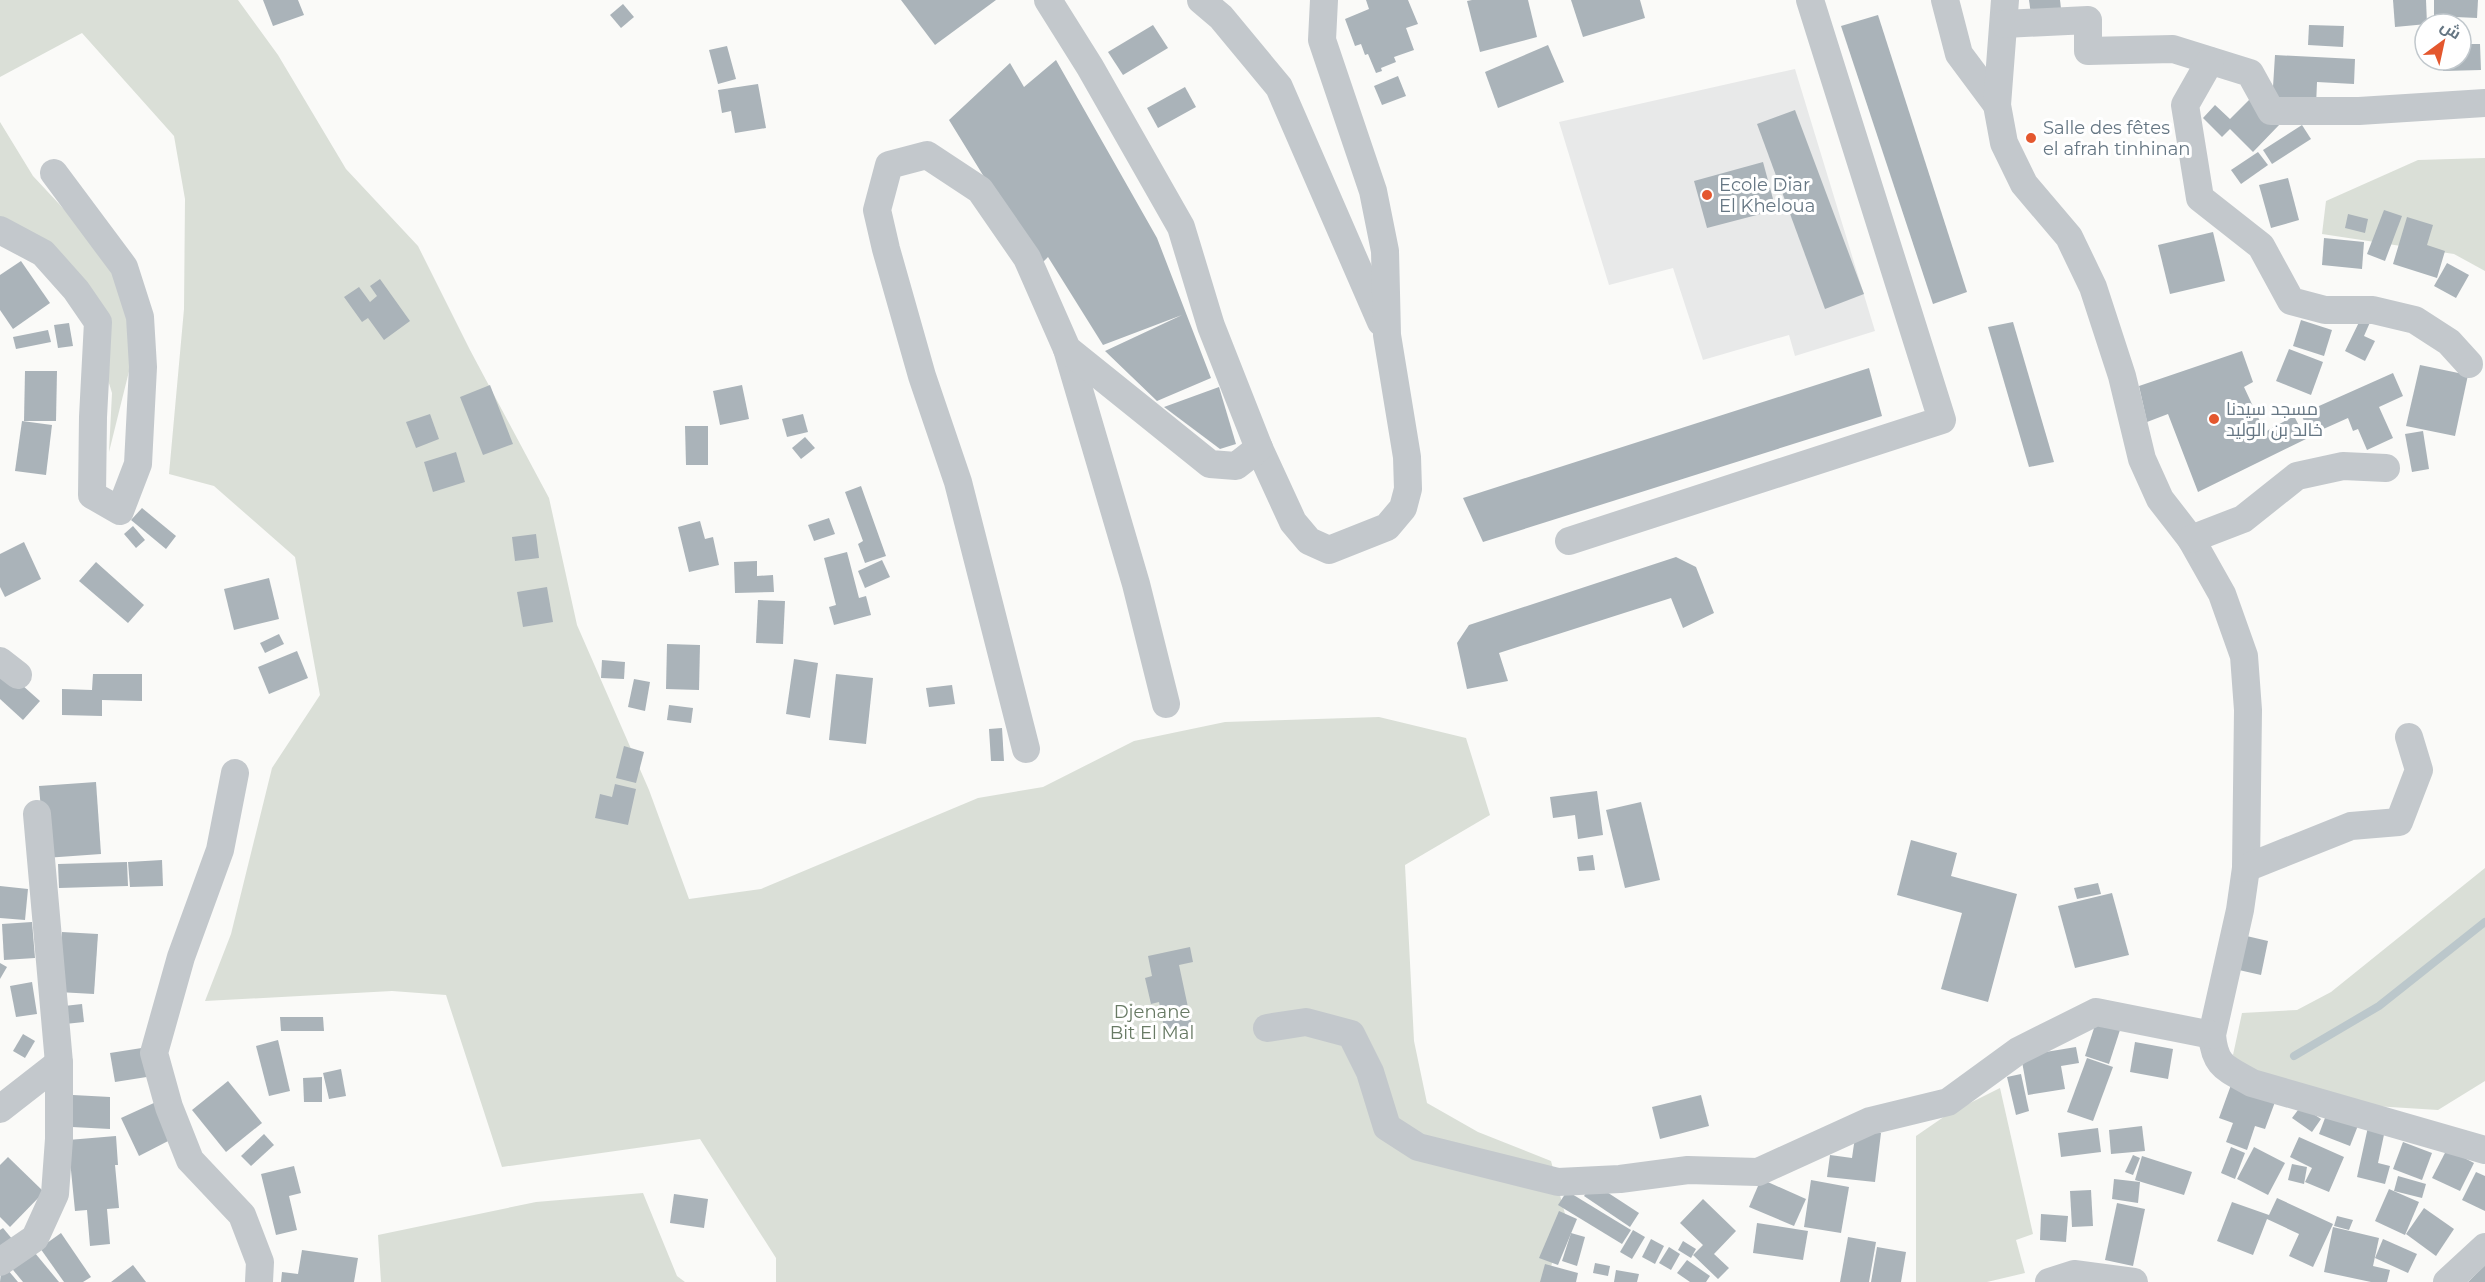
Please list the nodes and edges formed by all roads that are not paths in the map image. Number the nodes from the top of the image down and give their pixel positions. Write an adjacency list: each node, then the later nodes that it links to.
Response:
1 (1048, 0): 15 (street)
2 (1201, 0): 12 (street)
3 (1324, 0): 12 (street)
4 (1810, 0): 18 (street)
5 (1945, 0): 9 (street)
6 (2005, 12): 7 (street); 9 (street)
7 (2210, 61): 8 (street); 14 (street)
8 (2485, 103)
9 (1997, 105): 17 (street)
10 (54, 173): 11 (street)
11 (0, 230)
12 (1387, 335): 15 (street)
13 (1067, 349): 15 (street); 19 (street); 21 (street)
14 (2469, 364)
15 (1259, 448)
16 (2386, 468): 17 (street)
17 (2191, 539): 24 (street)
18 (1569, 541)
19 (1166, 704)
20 (2409, 737): 24 (street)
21 (1026, 749)
22 (235, 773): 32 (street)
23 (37, 814): 27 (street)
24 (2246, 868): 26 (street)
25 (1267, 1028): 26 (street)
26 (2212, 1035): 29 (street)
27 (59, 1062): 28 (street); 31 (street)
28 (0, 1109)
29 (2485, 1149)
30 (2485, 1247): 35 (street)
31 (0, 1262)
32 (259, 1282)
33 (2049, 1282): 34 (street)
34 (2134, 1282)
35 (2447, 1282)

